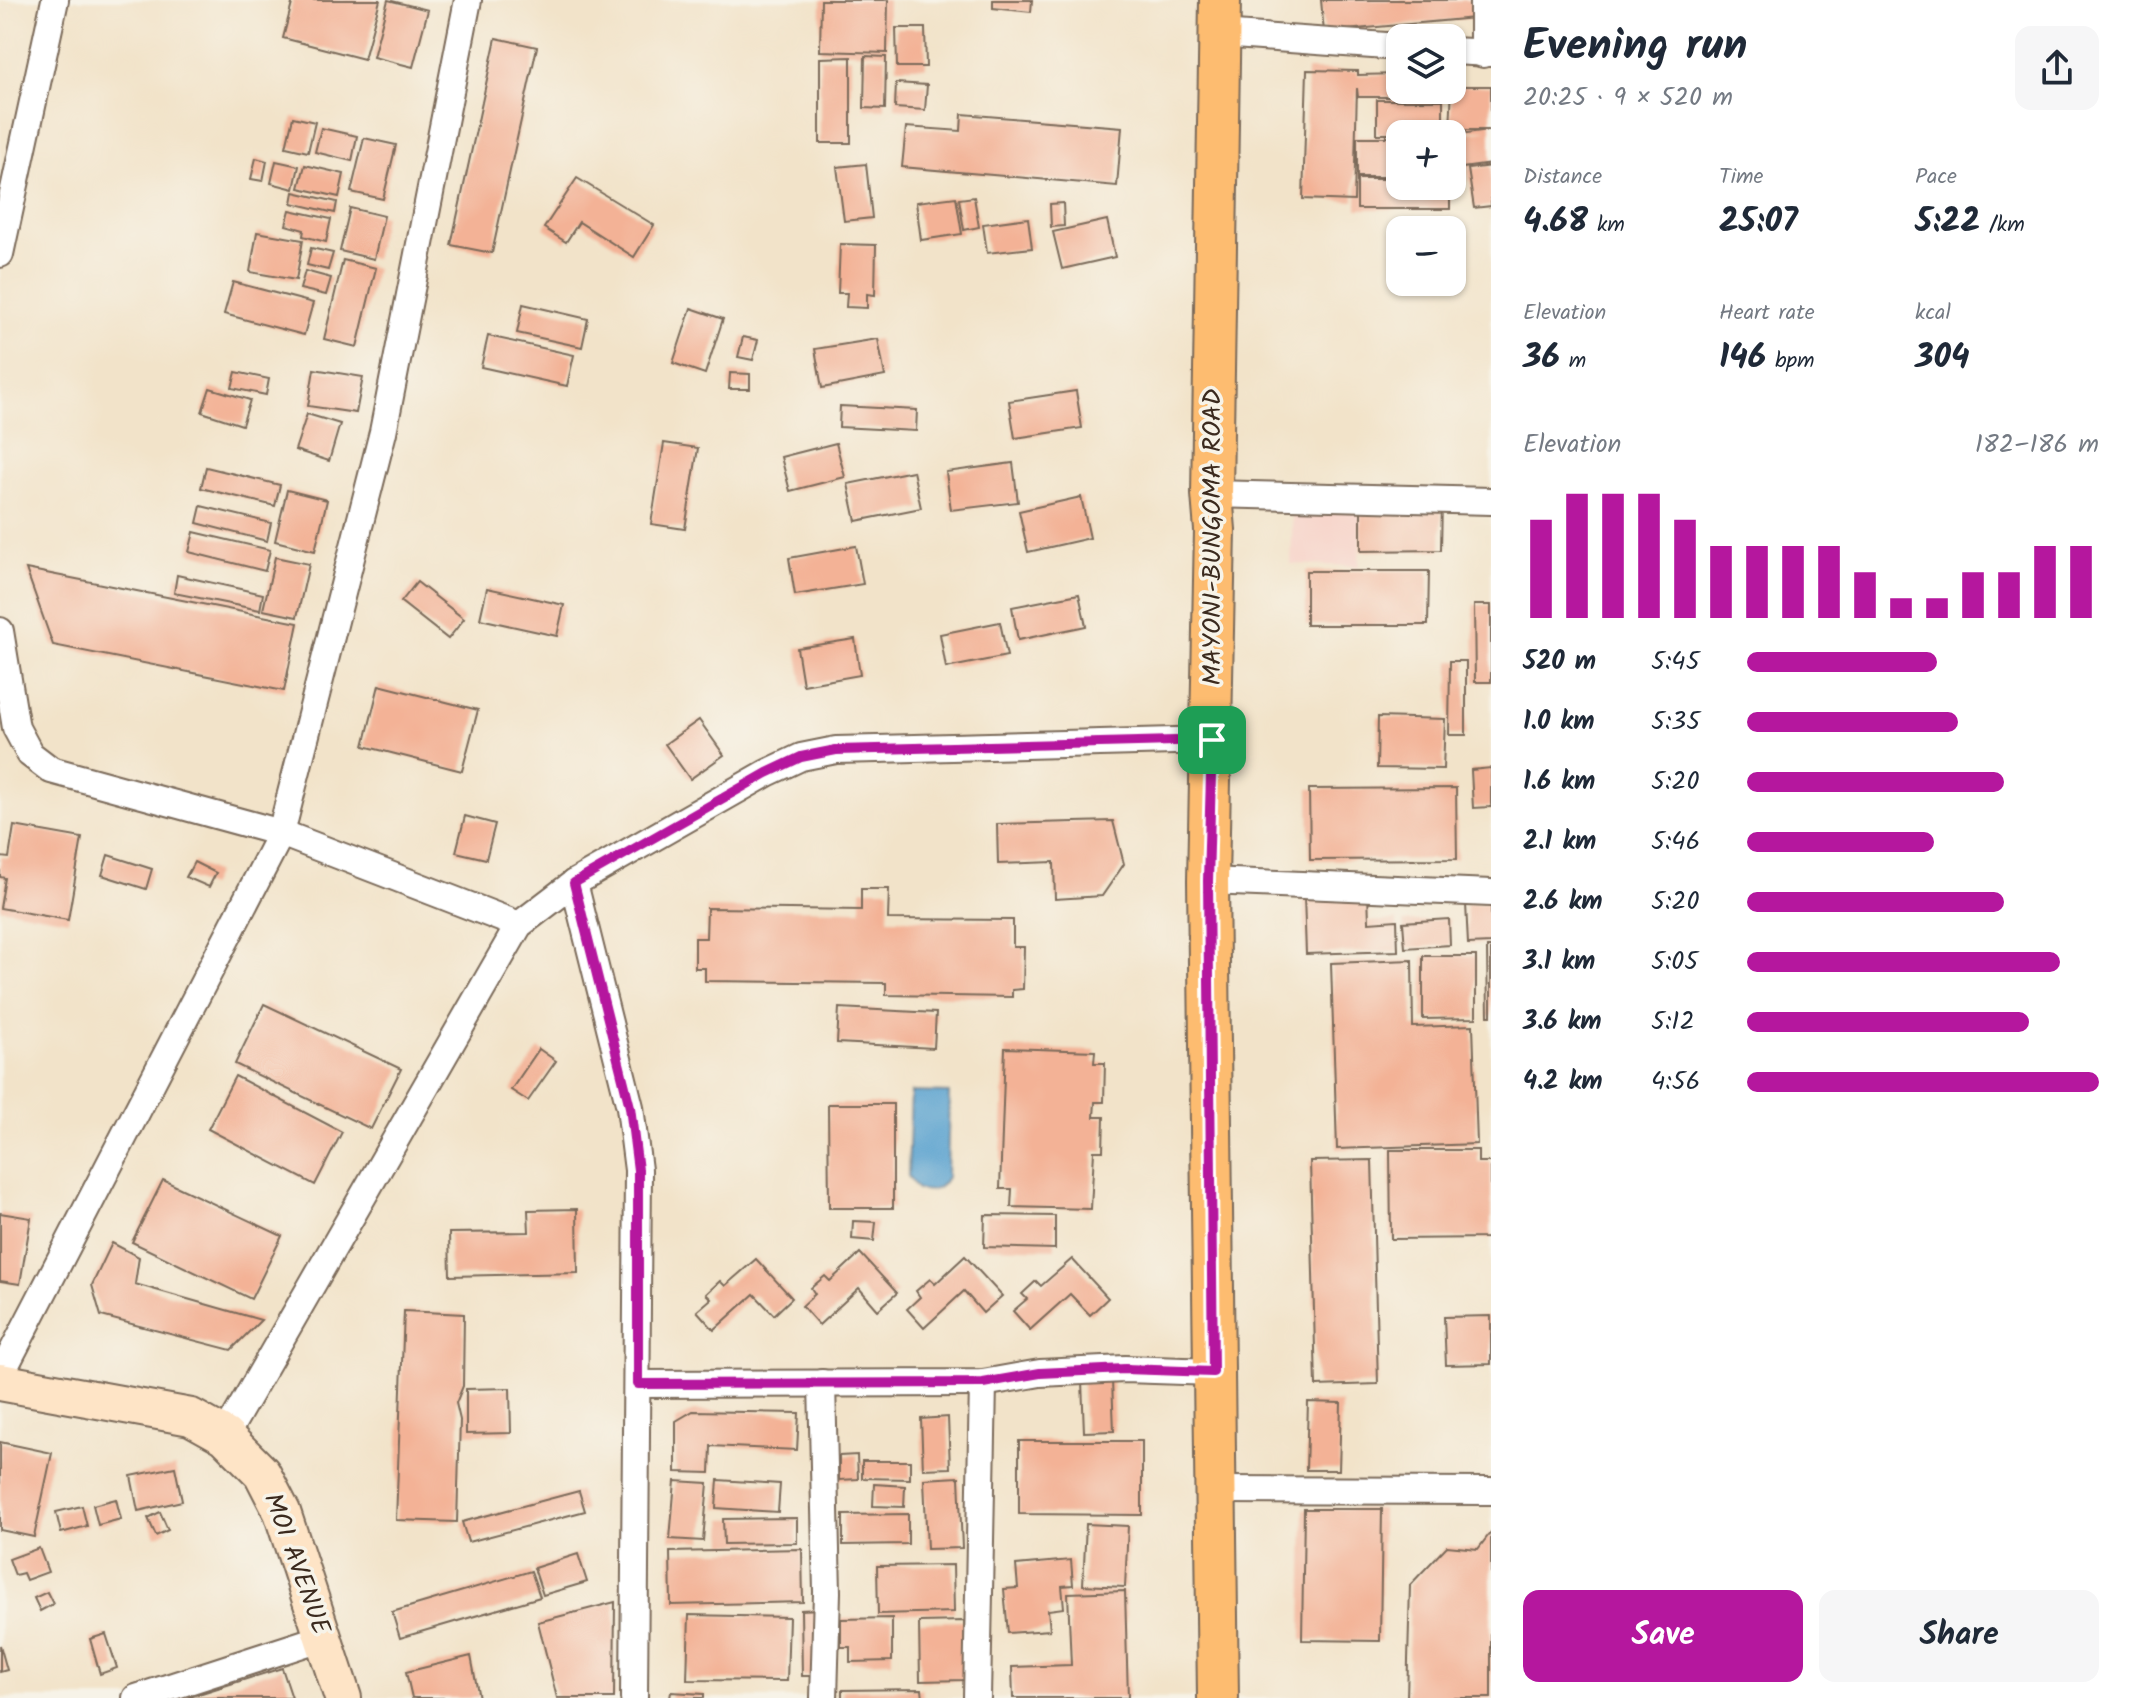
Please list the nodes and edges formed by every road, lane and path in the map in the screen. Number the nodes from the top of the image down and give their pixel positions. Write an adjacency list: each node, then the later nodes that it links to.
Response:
1 (55, 0): 8 (street)
2 (468, 0): 13 (street)
3 (1483, 0): 7 (street)
4 (1220, 17): 5 (street); 9 (main road, MAYONI-BUNGOMA ROAD)
5 (1386, 45)
6 (1466, 52): 7 (street)
7 (1487, 54)
8 (0, 254)
9 (1212, 494): 10 (street); 12 (main road, MAYONI-BUNGOMA ROAD)
10 (1491, 501)
11 (0, 631): 13 (street)
12 (1212, 740): 14 (main road, MAYONI-BUNGOMA ROAD); 15 (street)
13 (281, 833): 17 (street); 19 (street)
14 (1208, 881): 16 (street); 18 (main road, MAYONI-BUNGOMA ROAD)
15 (574, 883): 17 (street); 22 (street)
16 (1491, 893)
17 (519, 925): 23 (street)
18 (1213, 1372): 21 (street); 24 (main road, MAYONI-BUNGOMA ROAD)
19 (0, 1379): 23 (street, MOI AVENUE)
20 (822, 1383): 21 (street); 22 (street); 30 (street)
21 (983, 1383): 31 (street)
22 (638, 1384): 29 (street)
23 (225, 1436): 26 (street, MOI AVENUE)
24 (1218, 1490): 25 (street); 32 (main road, MAYONI-BUNGOMA ROAD)
25 (1491, 1491)
26 (324, 1637): 27 (street); 28 (street, MOI AVENUE)
27 (136, 1698)
28 (343, 1698)
29 (634, 1698)
30 (824, 1698)
31 (977, 1698)
32 (1218, 1698)

